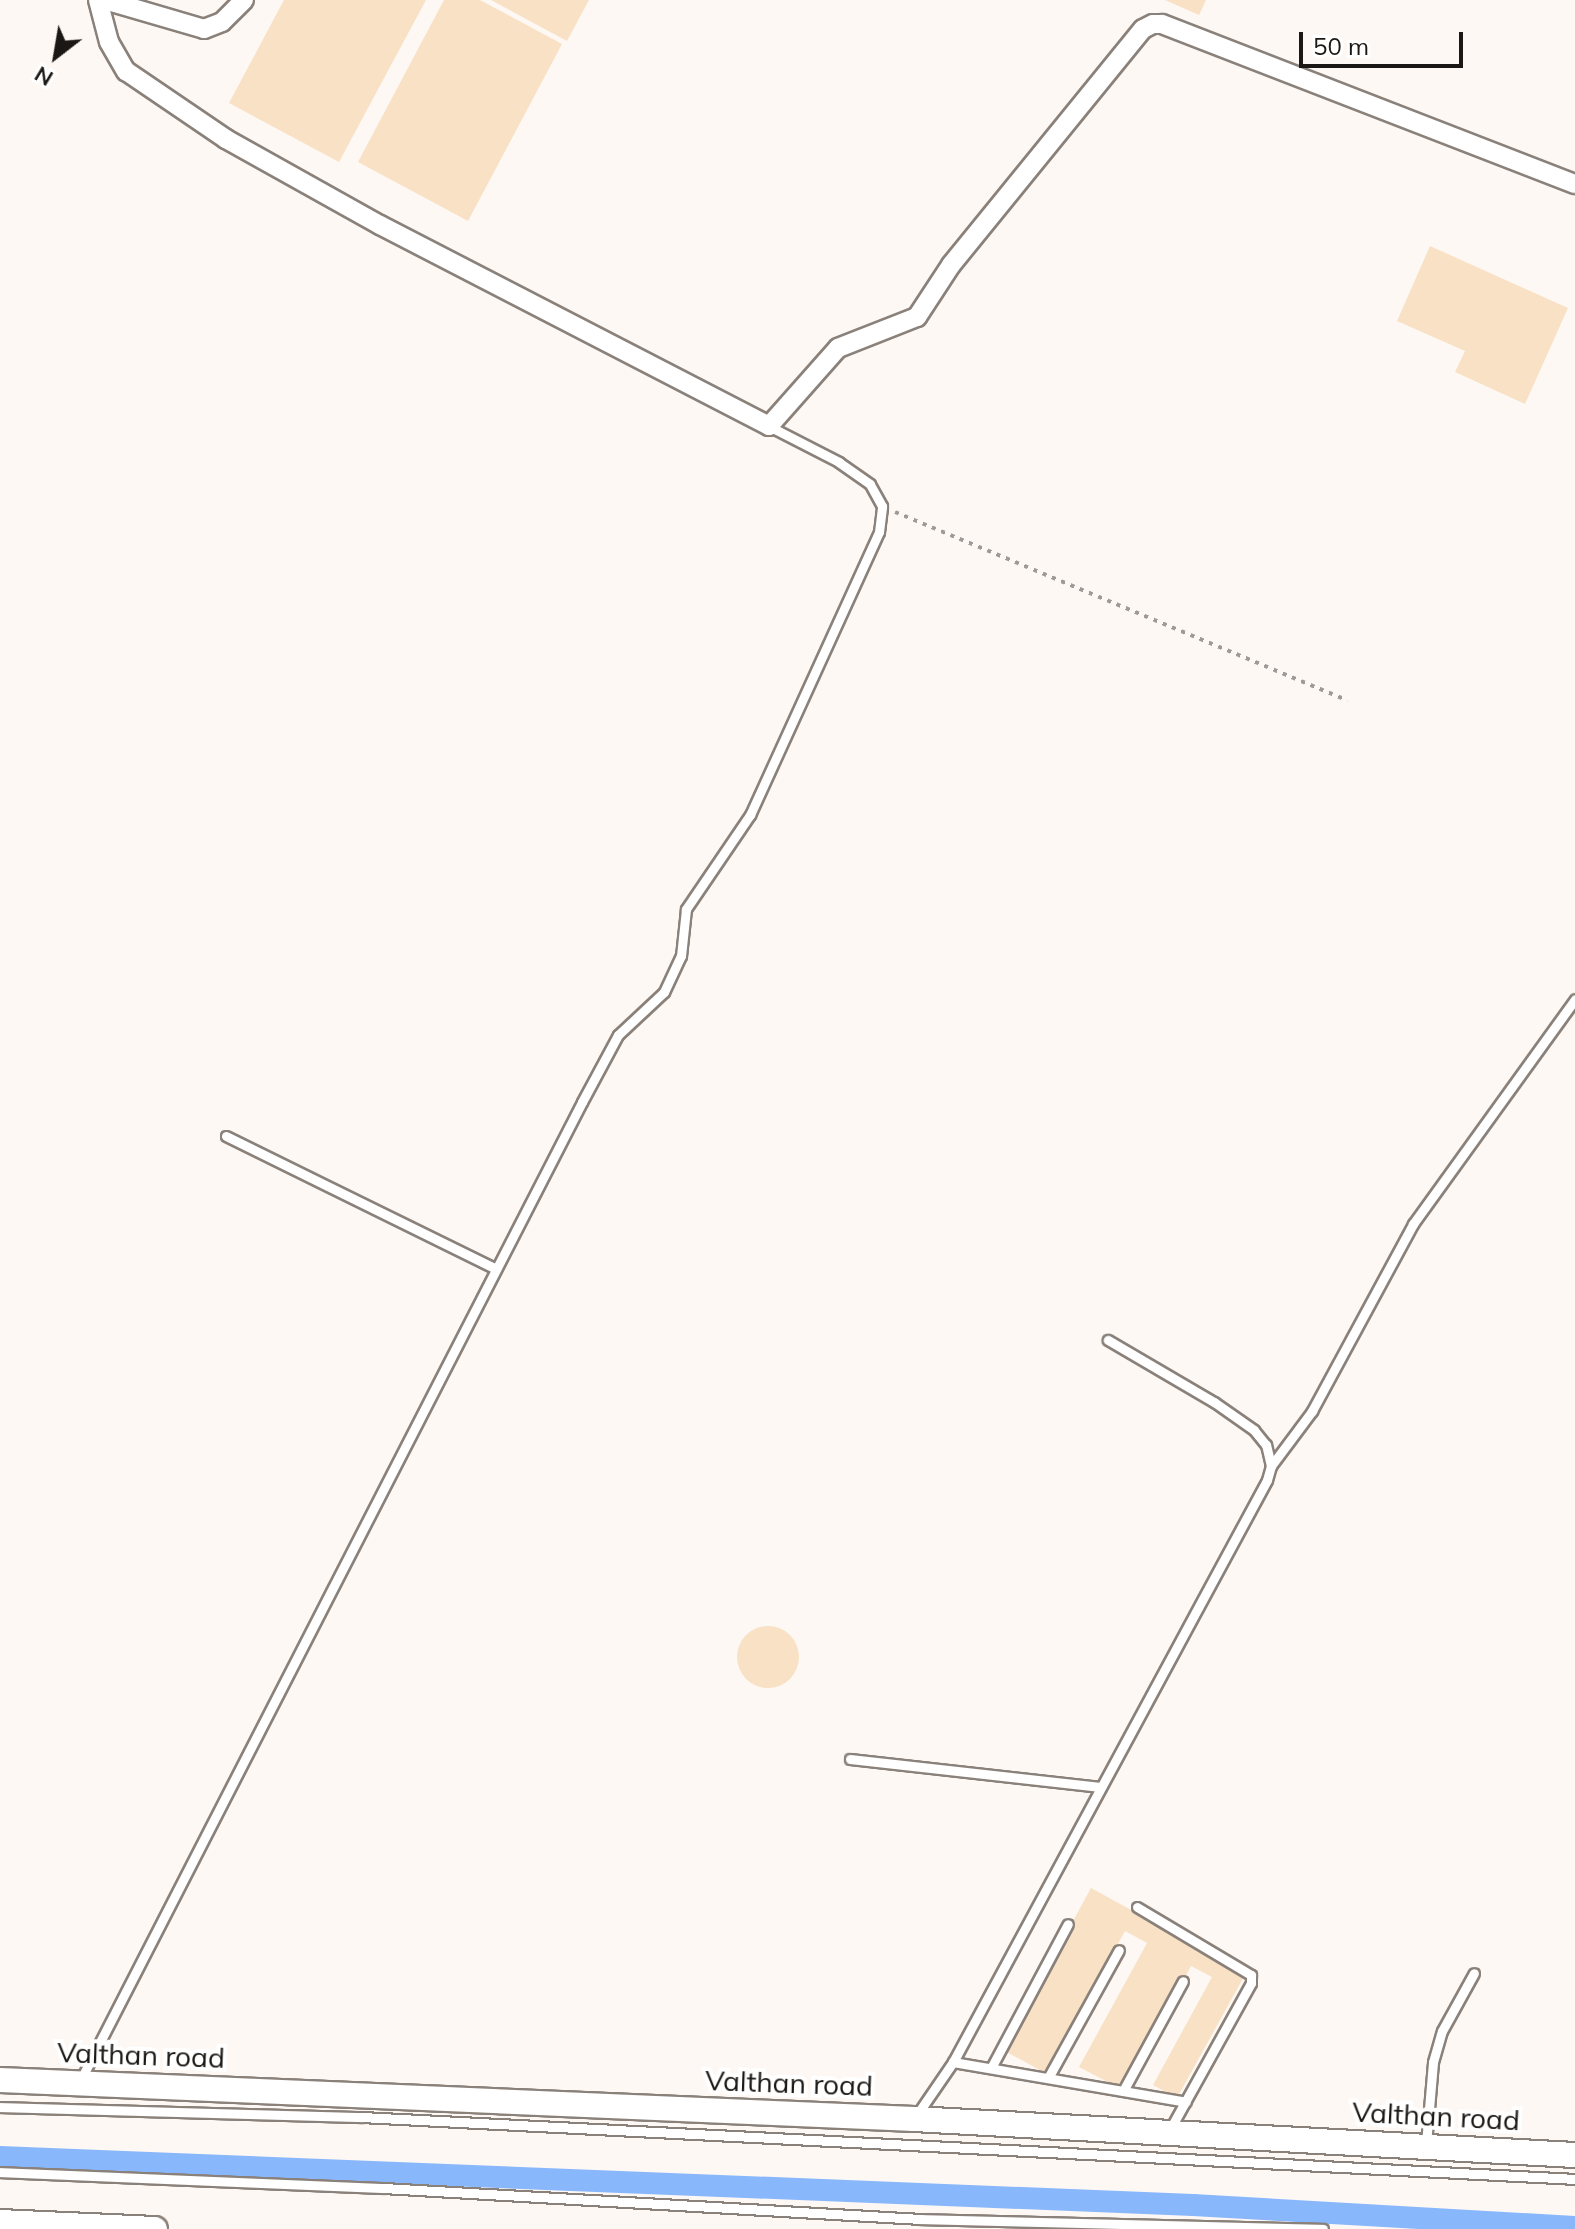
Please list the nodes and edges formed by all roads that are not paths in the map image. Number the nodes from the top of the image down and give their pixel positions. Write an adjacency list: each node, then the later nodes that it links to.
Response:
1 (98, 0): 5 (street)
2 (105, 0): 3 (street)
3 (244, 0)
4 (1573, 176): 5 (street)
5 (769, 426): 8 (lane)
6 (1575, 999): 10 (lane)
7 (226, 1136): 8 (lane)
8 (496, 1269): 22 (lane)
9 (1108, 1340): 10 (lane)
10 (1271, 1466): 12 (lane)
11 (850, 1759): 12 (lane)
12 (1100, 1787): 18 (lane)
13 (1137, 1907): 24 (lane)
14 (1068, 1924): 19 (lane)
15 (1119, 1950): 20 (lane)
16 (1474, 1973): 28 (lane)
17 (1183, 1981): 23 (lane)
18 (953, 2062): 19 (lane); 26 (lane)
19 (991, 2068): 20 (lane)
20 (1048, 2078): 23 (lane)
21 (0, 2080): 22 (main road, Valthan road)
22 (79, 2083): 26 (main road, Valthan road)
23 (1123, 2091): 24 (lane)
24 (1186, 2102): 27 (lane)
25 (0, 2107): 31 (lane)
26 (914, 2119): 27 (main road, Valthan road)
27 (1166, 2135): 28 (main road, Valthan road)
28 (1426, 2144): 29 (main road, Valthan road)
29 (1575, 2155)
30 (0, 2172): 34 (lane)
31 (1575, 2179)
32 (0, 2222): 33 (main road)
33 (155, 2229)
34 (1323, 2229)

